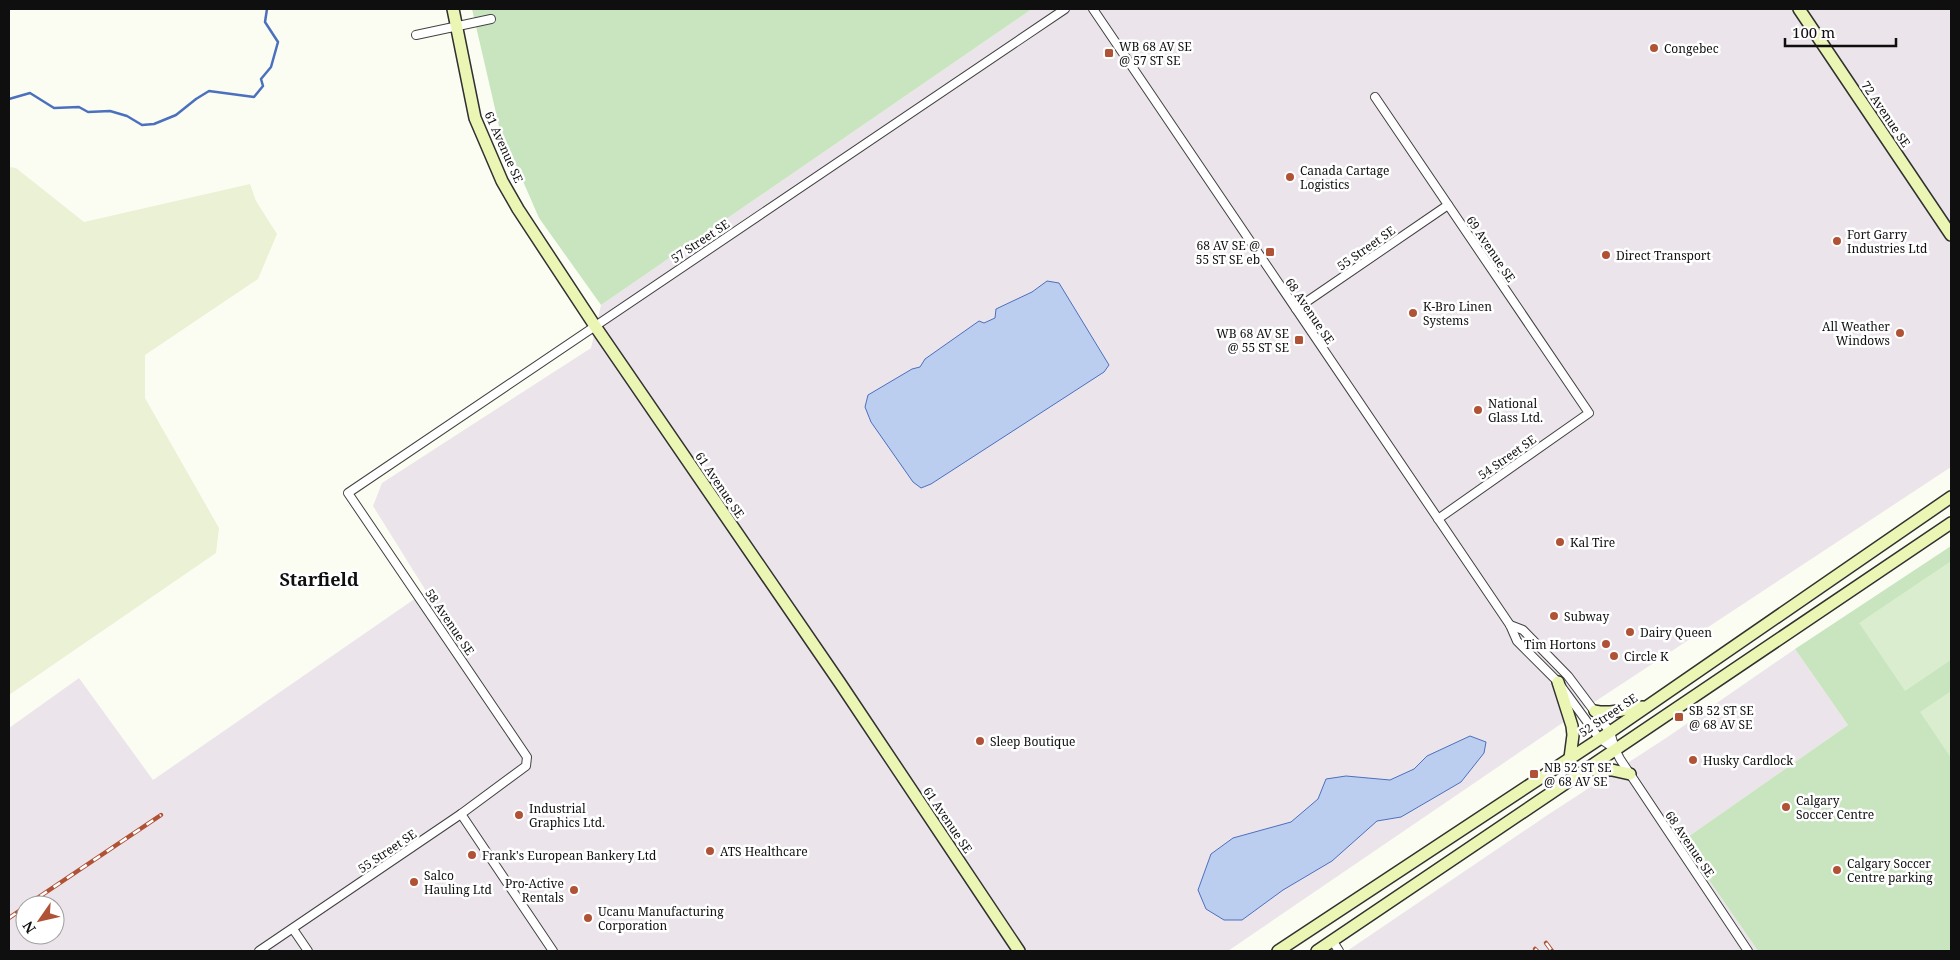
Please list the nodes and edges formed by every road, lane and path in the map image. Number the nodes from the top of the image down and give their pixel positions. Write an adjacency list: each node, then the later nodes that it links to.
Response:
1 (453, 9): 6 (main road, 61 Avenue SE)
2 (1065, 9): 12 (street, 57 Street SE)
3 (1093, 9): 11 (street, 68 Avenue SE)
4 (1799, 9): 10 (main road, 72 Avenue SE)
5 (492, 19): 6 (street)
6 (456, 27): 7 (street); 12 (main road, 61 Avenue SE)
7 (416, 35)
8 (1375, 97): 9 (street, 69 Avenue SE)
9 (1448, 205): 11 (street, 55 Street SE); 13 (street, 69 Avenue SE)
10 (1951, 235)
11 (1296, 309): 16 (street, 68 Avenue SE)
12 (595, 326): 14 (street, 57 Street SE); 35 (main road, 61 Avenue SE)
13 (1589, 413): 16 (street, 54 Street SE)
14 (348, 493): 26 (street, 58 Avenue SE)
15 (1951, 497): 20 (main road, 52 Street SE)
16 (1438, 519): 18 (street, 68 Avenue SE)
17 (1951, 523): 24 (main road)
18 (1510, 625): 19 (street, 68 Avenue SE); 21 (street, 68 Avenue SE)
19 (1558, 682): 23 (street, 68 Avenue SE); 25 (main road)
20 (1645, 707): 21 (main road); 22 (main road, 52 Street SE)
21 (1596, 711): 22 (street, 68 Avenue SE)
22 (1610, 732): 23 (main road, 52 Street SE); 24 (street, 68 Avenue SE)
23 (1599, 738): 24 (street, 68 Avenue SE); 25 (main road, 52 Street SE)
24 (1614, 749): 27 (main road); 28 (street, 68 Avenue SE)
25 (1570, 758): 36 (main road, 52 Street SE)
26 (526, 766): 29 (street, 55 Street SE)
27 (1584, 770): 28 (main road); 31 (main road)
28 (1630, 774): 39 (street, 68 Avenue SE)
29 (461, 814): 30 (street, 55 Street SE); 34 (street)
30 (293, 929): 32 (street, 55 Street SE); 33 (street)
31 (1332, 940): 37 (main road); 38 (street)
32 (259, 951)
33 (308, 951)
34 (553, 951)
35 (1019, 951)
36 (1278, 951)
37 (1317, 951)
38 (1340, 951)
39 (1748, 951)

